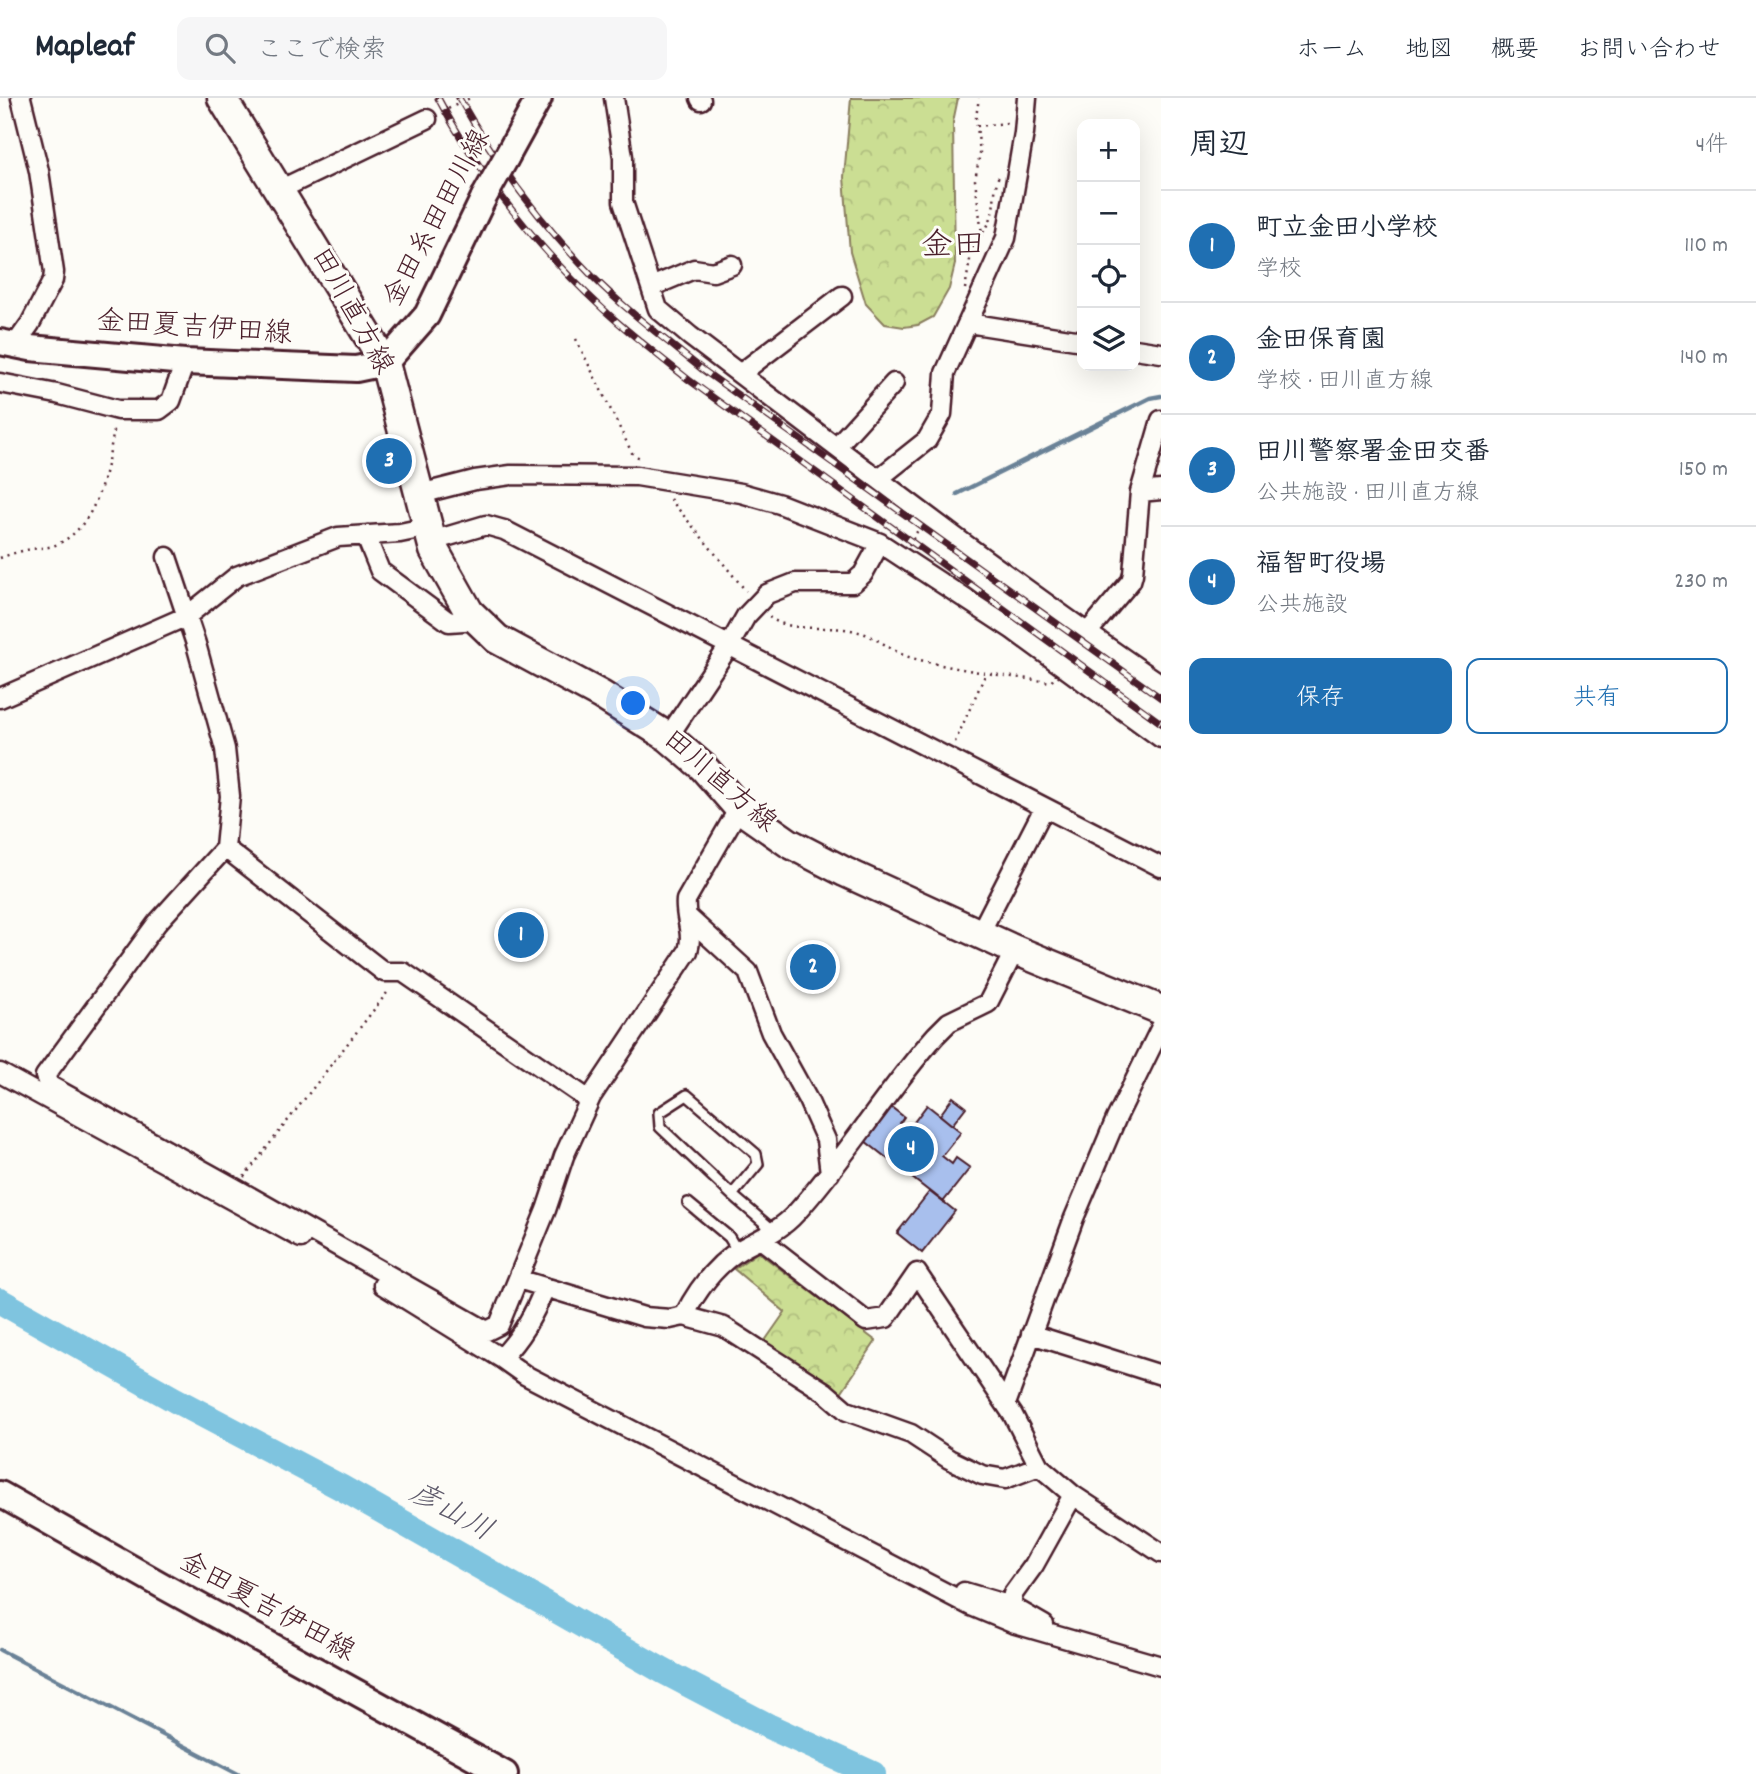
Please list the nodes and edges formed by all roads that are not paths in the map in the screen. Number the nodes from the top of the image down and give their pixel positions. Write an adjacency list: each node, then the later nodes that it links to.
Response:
1 (21, 98): 13 (street)
2 (222, 98): 7 (main road, 田川直方線)
3 (540, 98): 17 (main road, 金田糸田田川線, bridge)
4 (614, 98): 9 (street)
5 (1027, 98): 11 (street)
6 (427, 119): 7 (street)
7 (279, 190): 17 (main road, 田川直方線)
8 (732, 265): 9 (street)
9 (652, 287): 18 (street)
10 (842, 296): 18 (street)
11 (970, 318): 12 (street); 23 (street)
12 (1077, 340)
13 (7, 344): 16 (main road, 金田夏吉伊田線)
14 (1140, 350): 15 (street)
15 (1161, 353)
16 (185, 362): 17 (main road, 金田夏吉伊田線); 19 (street)
17 (385, 363): 26 (main road, 田川直方線)
18 (740, 374): 22 (street)
19 (0, 383)
20 (894, 383): 22 (street)
21 (1161, 420): 25 (street)
22 (836, 447): 23 (street)
23 (878, 480): 33 (street)
24 (1161, 490): 25 (street)
25 (1140, 492): 33 (street)
26 (420, 494): 27 (main road, 田川直方線); 29 (street)
27 (430, 534): 28 (street); 32 (main road, 田川直方線); 34 (street)
28 (368, 535): 31 (street); 32 (street)
29 (880, 543): 34 (street); 38 (street)
30 (167, 556): 31 (street)
31 (187, 616): 36 (street); 41 (street)
32 (478, 621): 37 (main road, 田川直方線)
33 (1087, 633): 35 (street)
34 (729, 646): 37 (street); 40 (street)
35 (1161, 684)
36 (0, 698)
37 (668, 737): 39 (main road, 田川直方線)
38 (1161, 738)
39 (739, 807): 43 (street); 44 (main road, 田川直方線)
40 (1044, 808): 42 (street); 44 (street)
41 (225, 848): 49 (street); 50 (street)
42 (1161, 867)
43 (690, 919): 49 (street); 51 (street)
44 (980, 933): 45 (main road, 田川直方線)
45 (1015, 950): 46 (main road, 田川直方線); 51 (street)
46 (1161, 1010)
47 (1161, 1027): 59 (street)
48 (0, 1073): 50 (street)
49 (589, 1100): 56 (street)
50 (180, 1165): 56 (street); 60 (street)
51 (830, 1173): 54 (street)
52 (732, 1195): 52 (lane); 54 (lane)
53 (688, 1203): 55 (lane)
54 (768, 1235): 55 (street); 62 (street)
55 (738, 1252): 58 (street)
56 (518, 1279): 57 (street)
57 (545, 1287): 58 (street); 60 (street)
58 (684, 1316): 63 (street)
59 (1031, 1334): 61 (street); 62 (street)
60 (502, 1358): 67 (street)
61 (1161, 1375)
62 (1006, 1404): 63 (street)
63 (1039, 1466): 65 (street)
64 (0, 1494): 71 (main road, 金田夏吉伊田線)
65 (1073, 1495): 66 (street); 68 (street)
66 (1161, 1553)
67 (954, 1597): 68 (street); 69 (street)
68 (1011, 1606): 69 (street)
69 (1044, 1632): 70 (street)
70 (1161, 1666)
71 (505, 1774)

